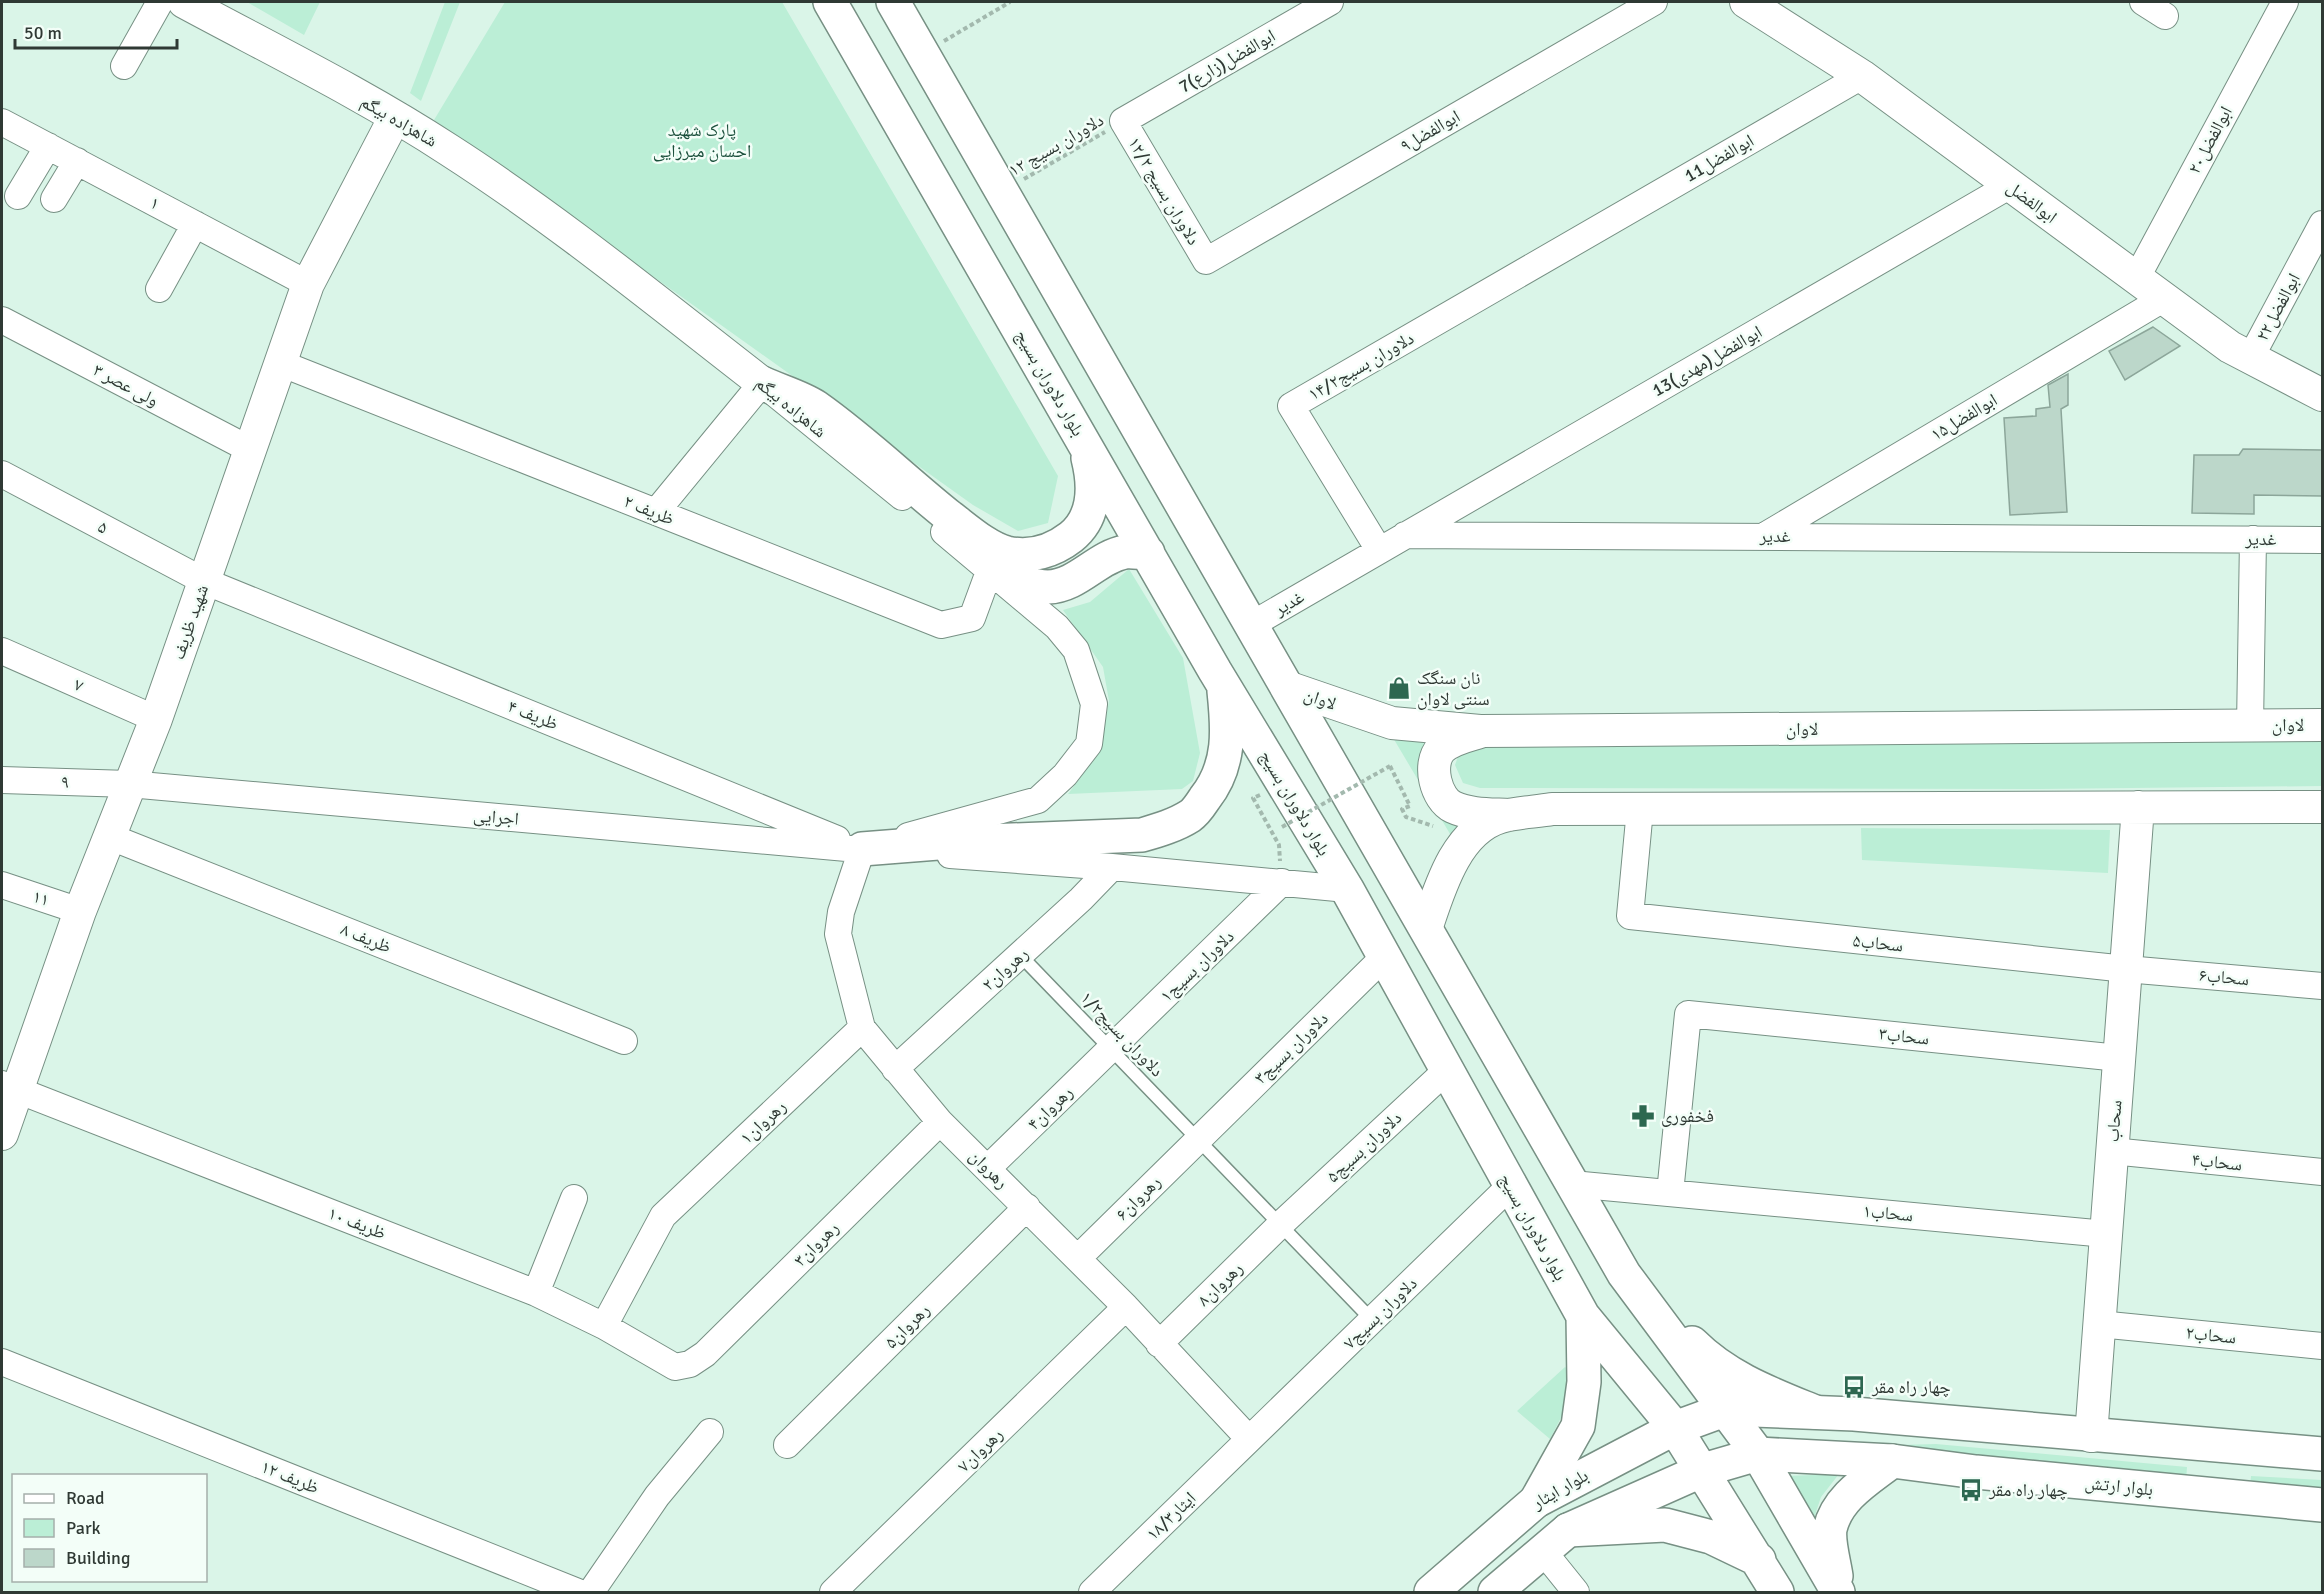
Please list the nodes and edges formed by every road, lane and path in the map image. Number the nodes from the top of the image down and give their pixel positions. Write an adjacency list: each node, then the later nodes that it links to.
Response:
1 (160, 2): 13 (street)
2 (184, 2): 15 (street, شاهزاده بیگم)
3 (830, 2): 37 (main road, بلوار دلاوران بسیج)
4 (893, 2): 12 (main road)
5 (1010, 2): 12 (path)
6 (1330, 2): 16 (street, 7ابوالفضل(زارع))
7 (1654, 2): 27 (street, ابوالفضل۹)
8 (1746, 2): 14 (street, ابوالفضل)
9 (2143, 2): 11 (street)
10 (2284, 2): 28 (street, ابوالفضل۲۰)
11 (2165, 16)
12 (923, 54): 21 (main road)
13 (124, 66)
14 (1862, 76): 20 (street, ابوالفضل); 26 (street, 11ابوالفضل)
15 (395, 117): 29 (street, شهید ظریف); 35 (street, شاهزاده بیگم)
16 (1123, 121): 21 (path, دلاوران بسیج ۱۲); 27 (street, دلاوران بسیج ۱۲/۲)
17 (2, 122): 18 (street, ۱)
18 (48, 146): 19 (street, ۱); 22 (street)
19 (77, 161): 23 (street); 24 (street, ۱)
20 (2009, 186): 28 (street, ابوالفضل); 41 (street, 13ابوالفضل(مهدی))
21 (1002, 192): 49 (main road)
22 (18, 196)
23 (54, 199)
24 (195, 224): 29 (street, ۱); 30 (street)
25 (2322, 224): 33 (street, ابوالفضل۲۲)
26 (1576, 241): 45 (street, ۱۴/۲دلاوران بسیج)
27 (1206, 261)
28 (2136, 279): 31 (street, ابوالفضل)
29 (308, 284): 34 (street, شهید ظریف)
30 (159, 289)
31 (2163, 299): 33 (street, ابوالفضل); 42 (street, ابوالفضل۱۵)
32 (2, 320): 38 (street, ولی عصر ۳)
33 (2251, 357): 36 (street, ابوالفضل)
34 (280, 363): 38 (street, شهید ظریف); 40 (street, ظریف ۲)
35 (762, 383): 37 (main road); 40 (street); 47 (street, شاهزاده بیگم)
36 (2322, 395)
37 (1085, 444): 46 (main road, بلوار دلاوران بسیج)
38 (250, 450): 48 (street, شهید ظریف)
39 (2, 474): 48 (street, ۵)
40 (656, 512): 47 (street, ظریف ۲)
41 (1406, 535): 42 (street, غدیر); 45 (street, غدیر)
42 (1766, 536): 43 (street, غدیر)
43 (2253, 538): 44 (street, غدیر); 55 (street)
44 (2322, 540)
45 (1379, 550): 49 (street, غدیر)
46 (1148, 553): 47 (main road); 51 (main road, بلوار دلاوران بسیج)
47 (990, 569): 68 (street, شاهزاده بیگم)
48 (204, 581): 53 (street, شهید ظریف); 68 (street, ظریف ۴)
49 (1251, 625): 52 (main road)
50 (2, 651): 53 (street, ۷)
51 (1223, 683): 68 (main road); 72 (main road, بلوار دلاوران بسیج)
52 (1287, 687): 56 (street, لاوان); 74 (main road)
53 (156, 719): 58 (street, شهید ظریف)
54 (2322, 725): 55 (street, لاوان)
55 (2250, 726): 56 (street, لاوان)
56 (1480, 731): 63 (street)
57 (2, 780): 58 (street, ۹)
58 (129, 784): 66 (street, شهید ظریف); 68 (street, اجرایی)
59 (1266, 803): 67 (path)
60 (2138, 807): 61 (street); 62 (street); 77 (street, سحاب)
61 (2322, 807)
62 (1640, 809): 63 (street); 77 (street, ۵سحاب)
63 (1510, 815): 74 (street)
64 (1406, 817): 65 (path, bridge)
65 (1277, 819)
66 (108, 836): 73 (street, شهید ظریف); 80 (street, ظریف ۸)
67 (1279, 845)
68 (862, 849): 69 (street, اجرایی); 79 (street, رهروان)
69 (1112, 867): 70 (street, اجرایی); 75 (street, رهروان۲)
70 (1282, 882): 72 (street, اجرایی); 81 (street, دلاوران بسیج۱)
71 (2, 885): 73 (street, ۱۱)
72 (1347, 889): 76 (main road, بلوار دلاوران بسیج)
73 (80, 911): 85 (street, شهید ظریف)
74 (1426, 930): 92 (main road)
75 (1020, 955): 81 (lane, دلاوران بسیج۱/۲); 83 (street, رهروان۲)
76 (1384, 957): 84 (main road, بلوار دلاوران بسیج); 88 (street, دلاوران بسیج۳)
77 (2126, 969): 78 (street, ۶سحاب); 82 (street, سحاب)
78 (2322, 986)
79 (862, 1028): 83 (street, رهروان); 106 (street, رهروان۱)
80 (624, 1041)
81 (1112, 1049): 88 (lane, دلاوران بسیج۱/۲); 90 (street, رهروان۴)
82 (2119, 1058): 89 (street, سحاب); 94 (street, ۳سحاب)
83 (895, 1069): 86 (street, رهروان)
84 (1448, 1069): 93 (main road, بلوار دلاوران بسیج); 97 (street, دلاوران بسیج۵)
85 (10, 1087): 87 (street, شهید ظریف); 101 (street, ظریف ۱۰)
86 (940, 1122): 90 (street, رهروان); 110 (street, رهروان۳)
87 (2, 1134)
88 (1198, 1139): 97 (lane, دلاوران بسیج۱/۲); 99 (street, رهروان۶)
89 (2112, 1151): 91 (street, ۴سحاب); 98 (street, سحاب)
90 (987, 1168): 96 (street, رهروان)
91 (2322, 1172)
92 (1572, 1184): 94 (street, ۱سحاب); 100 (main road)
93 (1510, 1186): 103 (main road, بلوار دلاوران بسیج); 104 (street, دلاوران بسیج۷)
94 (1670, 1193): 98 (street, ۱سحاب)
95 (574, 1198): 101 (street)
96 (1027, 1207): 99 (street, رهروان); 117 (street, رهروان۵)
97 (1281, 1224): 104 (lane, دلاوران بسیج۱/۲); 107 (street, رهروان۸)
98 (2106, 1234): 105 (street, سحاب)
99 (1078, 1258): 102 (street, رهروان)
100 (1624, 1274): 111 (main road); 112 (main road)
101 (536, 1293): 106 (street, ظریف ۱۰)
102 (1126, 1306): 107 (street, رهروان); 132 (street, رهروان۷)
103 (1583, 1316): 113 (main road, بلوار دلاوران بسیج); 124 (main road)
104 (1372, 1320): 116 (street, دلاوران بسیج۷)
105 (2099, 1324): 108 (street, ۲سحاب); 115 (street, سحاب)
106 (604, 1326): 110 (street, ظریف ۱۰)
107 (1159, 1344): 116 (street, رهروان)
108 (2322, 1346)
109 (2, 1362): 130 (street, ظریف ۱۲)
110 (690, 1364)
111 (1727, 1409): 112 (main road); 113 (main road, بلوار ایثار); 119 (main road)
112 (1815, 1412): 115 (main road)
113 (1675, 1428): 122 (main road, بلوار دلاوران بسیج); 124 (main road, بلوار ایثار)
114 (710, 1432): 131 (street)
115 (2091, 1436): 118 (main road)
116 (1249, 1439): 133 (street, ایثار۱۸/۳)
117 (787, 1445)
118 (2245, 1448): 120 (main road); 123 (main road)
119 (1758, 1454): 121 (main road, بلوار ارتش); 122 (main road, بلوار ارتش); 129 (main road)
120 (2322, 1454)
121 (1892, 1461): 123 (main road, بلوار ارتش); 129 (main road)
122 (1703, 1470): 126 (main road); 128 (main road, بلوار دلاوران بسیج)
123 (2243, 1499): 125 (main road, بلوار ارتش)
124 (1536, 1501): 134 (main road, بلوار ایثار)
125 (2322, 1505)
126 (1568, 1530): 127 (main road); 128 (main road)
127 (1544, 1551): 135 (main road); 136 (street)
128 (1759, 1560): 137 (main road, بلوار دلاوران بسیج)
129 (1838, 1592)
130 (578, 1593)
131 (591, 1593)
132 (833, 1593)
133 (1092, 1593)
134 (1431, 1593)
135 (1495, 1593)
136 (1576, 1593)
137 (1777, 1593)

